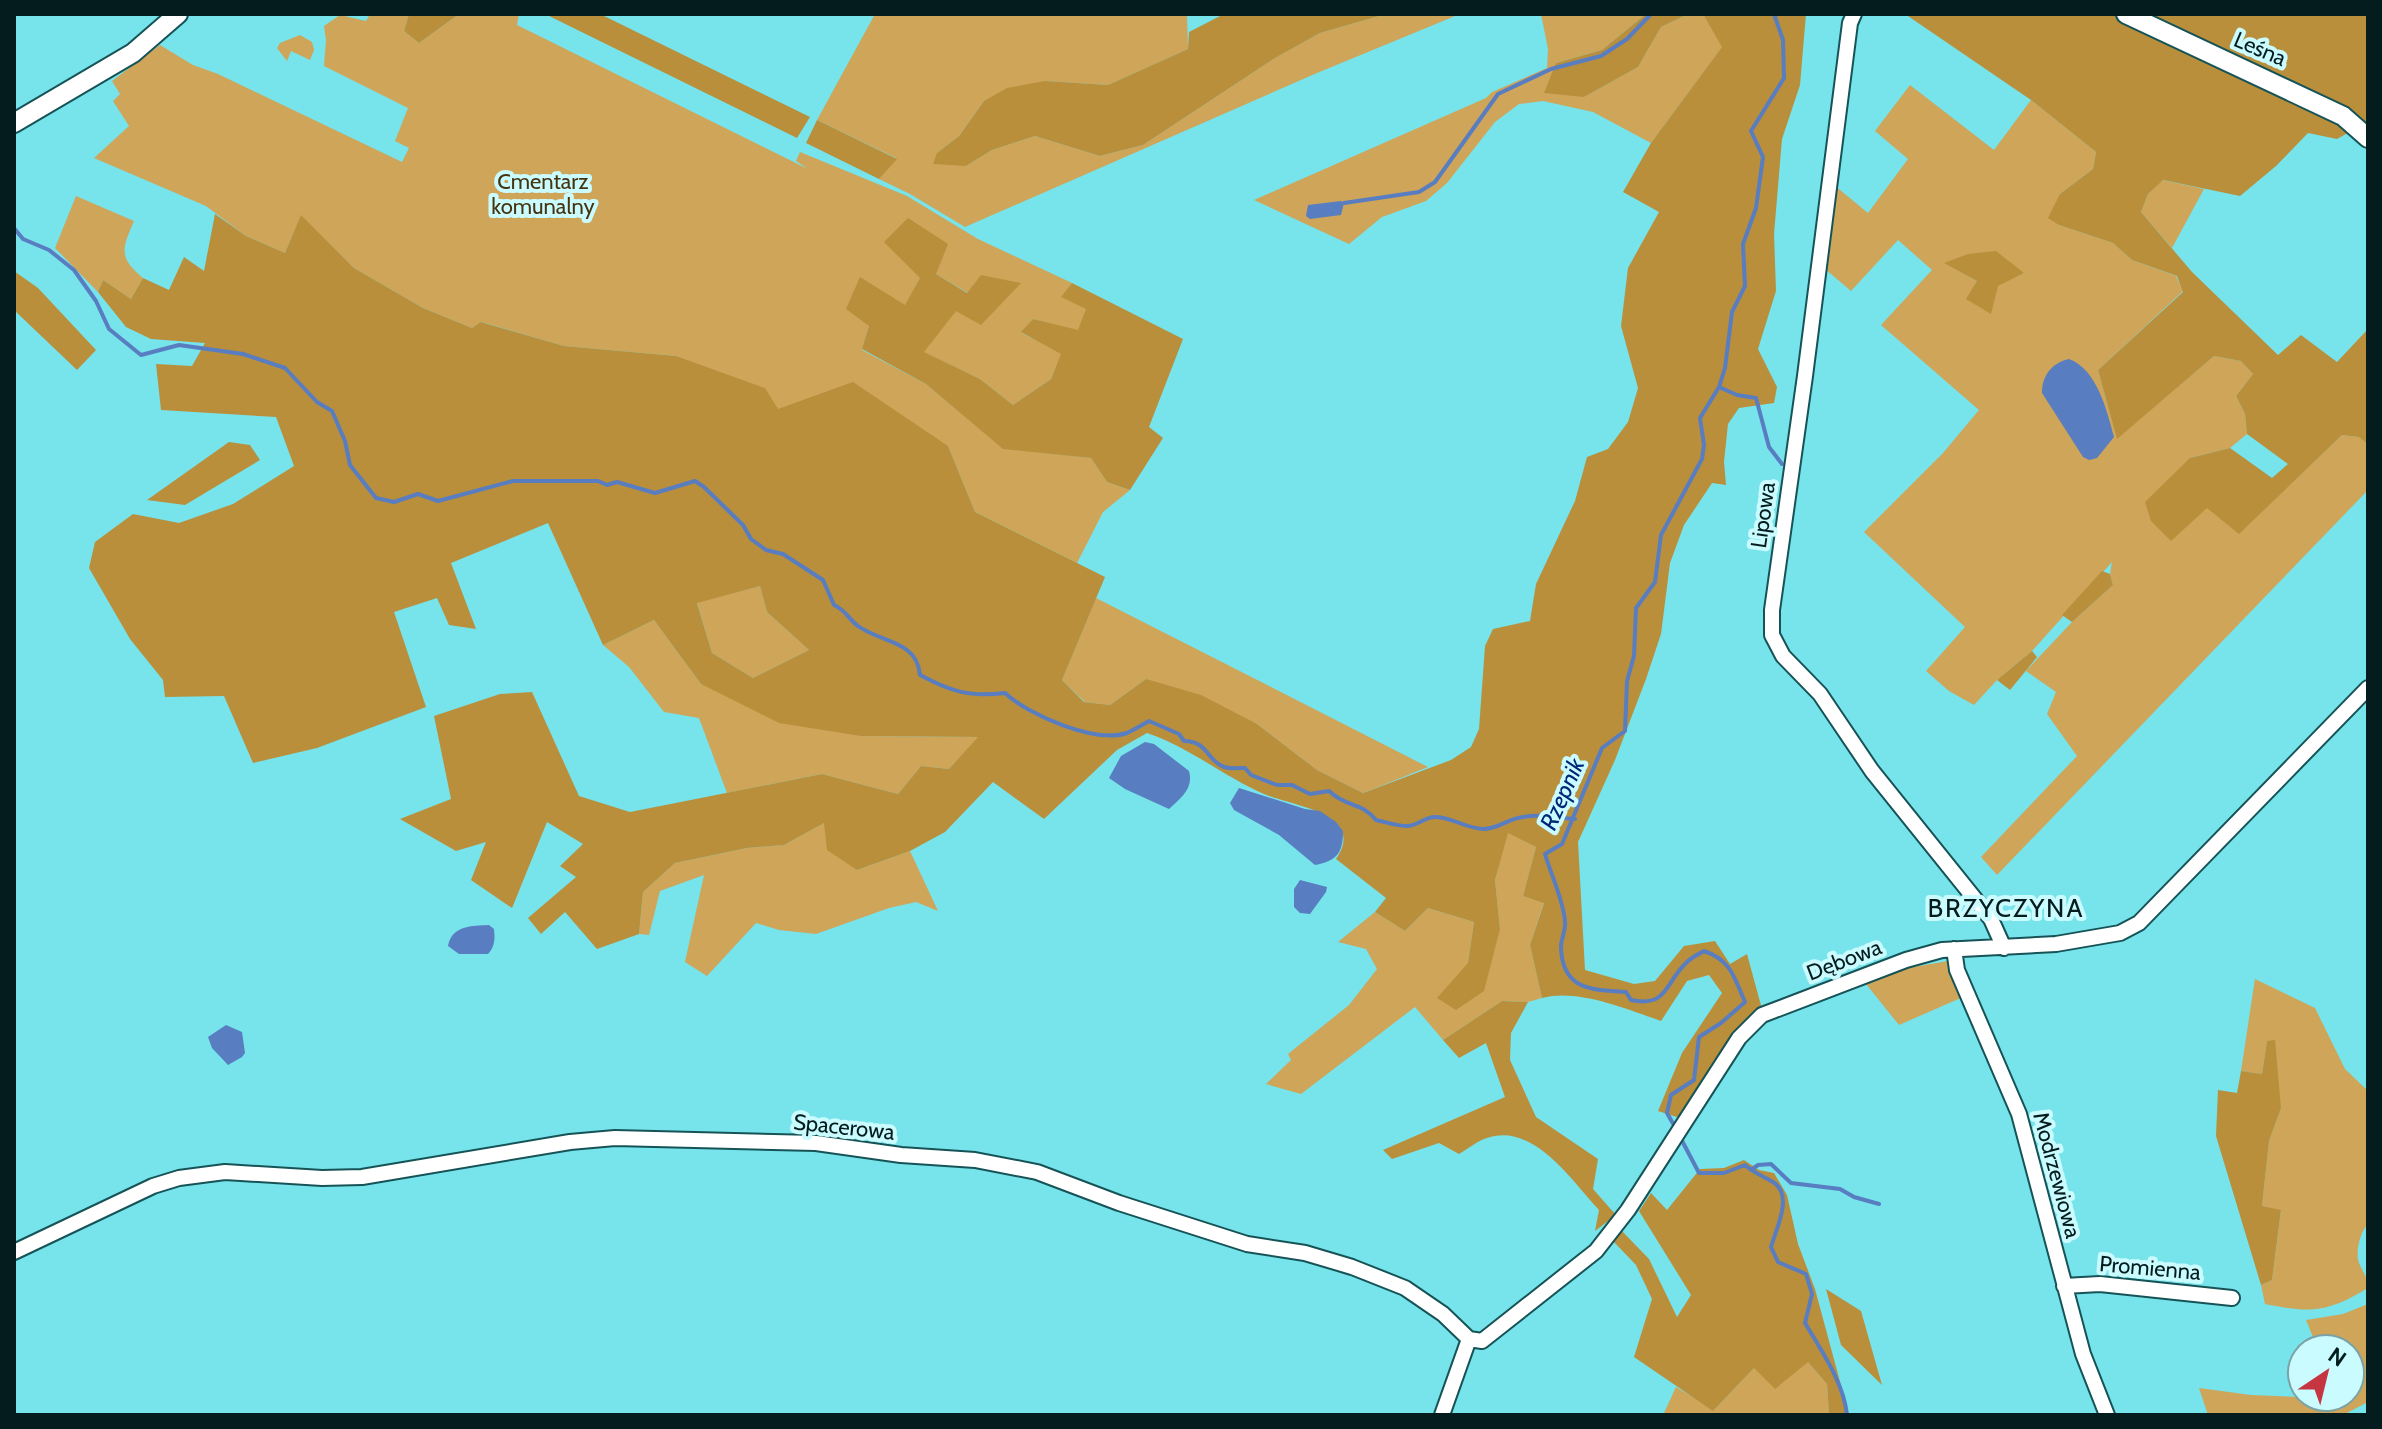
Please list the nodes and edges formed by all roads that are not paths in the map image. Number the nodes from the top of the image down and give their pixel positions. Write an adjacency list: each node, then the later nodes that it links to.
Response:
1 (178, 14): 4 (street)
2 (1854, 14): 7 (street, Lipowa)
3 (2126, 14): 5 (street, Leśna)
4 (14, 123)
5 (2368, 138)
6 (2368, 688): 7 (street, Dębowa)
7 (2004, 948): 8 (street, Dębowa)
8 (1954, 949): 10 (street, Modrzewiowa); 12 (street, Dębowa)
9 (14, 1252): 12 (street, Spacerowa)
10 (2064, 1286): 11 (street, Promienna); 14 (street, Modrzewiowa)
11 (2232, 1298)
12 (1469, 1339): 13 (street)
13 (1442, 1415)
14 (2107, 1415)

